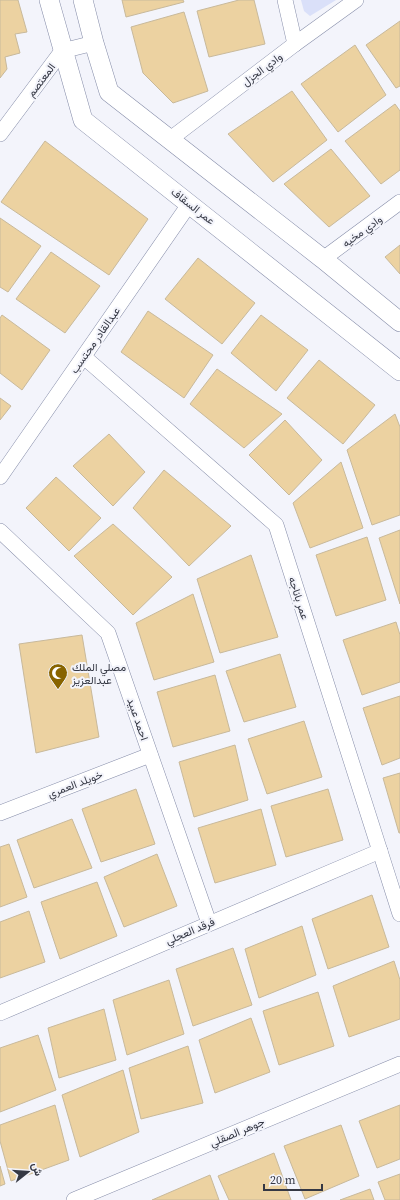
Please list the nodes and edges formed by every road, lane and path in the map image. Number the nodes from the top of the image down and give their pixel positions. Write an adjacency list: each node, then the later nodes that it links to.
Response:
1 (49, 0): 7 (street, عمر السقاف)
2 (83, 0): 5 (street)
3 (285, 0): 6 (street)
4 (356, 0): 6 (street, وادي الجزل)
5 (94, 43): 7 (street, المعتصم); 9 (street)
6 (295, 44): 9 (street, وادي الجزل)
7 (62, 51): 8 (street, المعتصم); 11 (street, عمر السقاف)
8 (0, 134)
9 (169, 140): 12 (street)
10 (400, 202): 12 (street, وادي مخيه)
11 (190, 203): 14 (street, عبدالقادر محتسب); 15 (street, عمر السقاف)
12 (324, 259): 13 (street)
13 (400, 322)
14 (84, 357): 16 (street, عبدالقادر محتسب); 20 (street, عمر باناجه)
15 (400, 371)
16 (0, 477)
17 (0, 531): 18 (street, احمد عبيد)
18 (150, 755): 19 (street, خويلد العمري); 22 (street, احمد عبيد)
19 (0, 813)
20 (380, 851): 21 (street, عمر باناجه); 22 (street, فرقد العجلي)
21 (400, 914)
22 (208, 923): 23 (street, فرقد العجلي)
23 (0, 1013)
24 (400, 1064): 25 (street, جوهر الصقلي)
25 (74, 1200)

